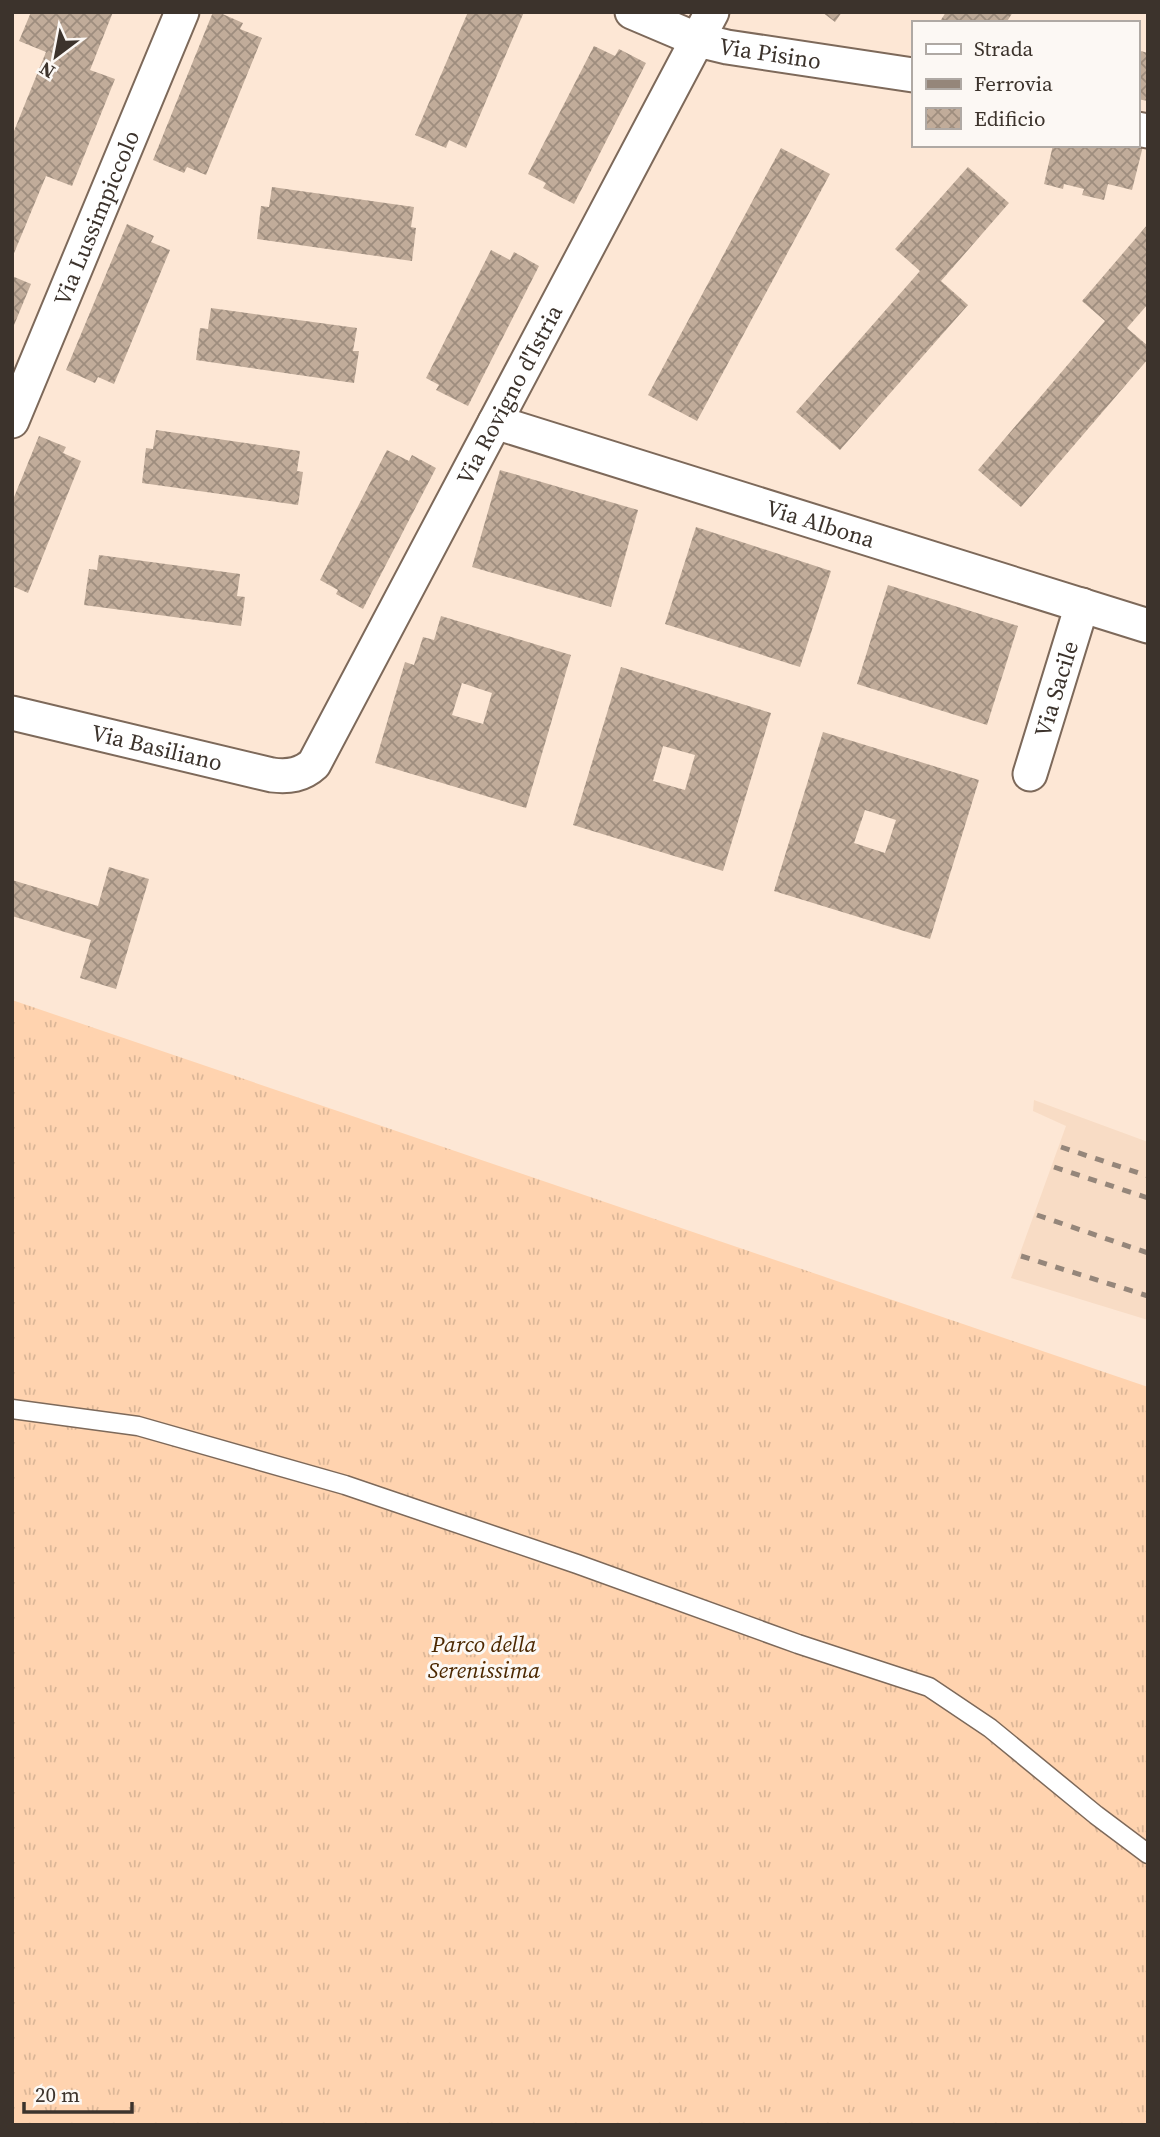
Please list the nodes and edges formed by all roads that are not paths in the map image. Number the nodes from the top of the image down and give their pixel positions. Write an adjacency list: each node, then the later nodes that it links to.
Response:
1 (182, 12): 5 (street, Via Lussimpiccolo)
2 (632, 12): 3 (street, Via Pisino)
3 (705, 26): 4 (street, Via Pisino); 6 (street, Via Rovigno d'Istria)
4 (912, 75)
5 (12, 421)
6 (495, 422): 7 (street, Via Albona); 10 (street, Via Rovigno d'Istria)
7 (1082, 604): 8 (street, Via Albona); 11 (street, Via Sacile)
8 (1148, 626)
9 (12, 713): 10 (street, Via Basiliano)
10 (301, 774)
11 (1030, 774)
12 (12, 1409): 13 (lane)
13 (1148, 1854)

